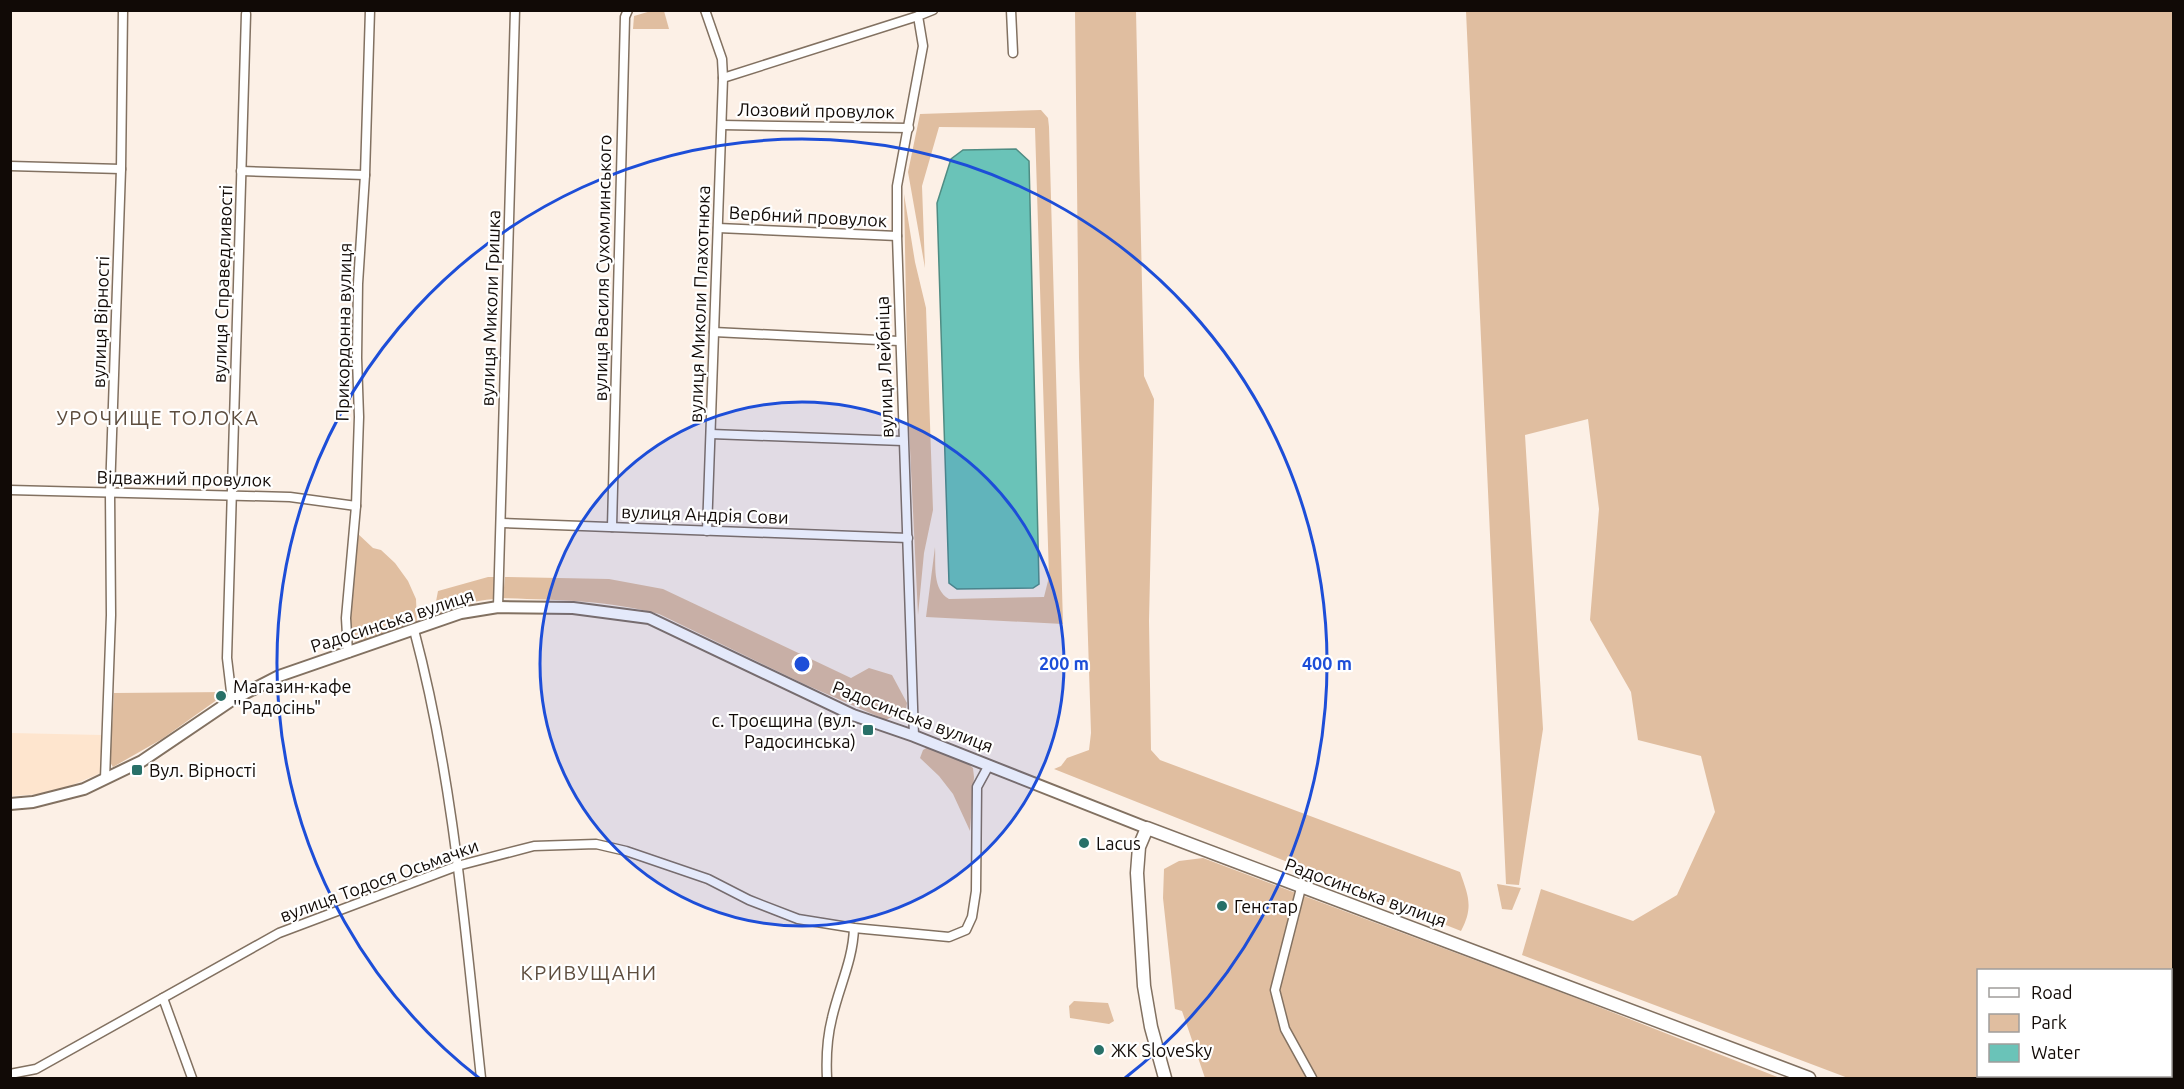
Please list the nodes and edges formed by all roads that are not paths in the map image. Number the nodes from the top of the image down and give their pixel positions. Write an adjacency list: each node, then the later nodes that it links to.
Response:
1 (123, 10): 15 (street, вулиця Вірності)
2 (370, 10): 17 (street, Прикордонна вулиця)
3 (515, 10): 28 (street, вулиця Миколи Гришка)
4 (628, 10): 29 (street, вулиця Василя Сухомлинського)
5 (705, 10): 11 (street, вулиця Миколи Плахотнюка)
6 (933, 10): 9 (street)
7 (1011, 10): 10 (street)
8 (246, 14): 16 (street, вулиця Справедливості)
9 (918, 16): 11 (street); 13 (street, вулиця Лейбніца)
10 (1013, 53)
11 (723, 78): 12 (street, вулиця Миколи Плахотнюка)
12 (722, 124): 13 (street, Лозовий провулок); 18 (street, вулиця Миколи Плахотнюка)
13 (909, 128): 19 (street, вулиця Лейбніца)
14 (10, 166): 15 (street)
15 (121, 169): 25 (street, вулиця Вірності)
16 (242, 171): 17 (street); 26 (street, вулиця Справедливості)
17 (365, 175): 27 (street, Прикордонна вулиця)
18 (718, 228): 19 (street, Вербний провулок); 20 (street, вулиця Миколи Плахотнюка)
19 (897, 237): 21 (street, вулиця Лейбніца)
20 (714, 332): 21 (street); 22 (street, вулиця Миколи Плахотнюка)
21 (899, 341): 23 (street, вулиця Лейбніца)
22 (711, 435): 23 (street); 30 (street, вулиця Миколи Плахотнюка)
23 (903, 441): 31 (street, вулиця Лейбніца)
24 (10, 490): 25 (street, Відважний провулок)
25 (110, 493): 26 (street, Відважний провулок); 38 (street, вулиця Вірності)
26 (233, 496): 27 (street, Відважний провулок); 35 (street, вулиця Справедливості)
27 (356, 506): 34 (street, Прикордонна вулиця)
28 (501, 523): 29 (street, вулиця Андрія Сови); 32 (street, вулиця Миколи Гришка)
29 (612, 527): 30 (street, вулиця Андрія Сови)
30 (707, 531): 31 (street, вулиця Андрія Сови)
31 (908, 538): 36 (street, вулиця Лейбніца)
32 (498, 607): 33 (street, Радосинська вулиця); 36 (street, Радосинська вулиця)
33 (414, 630): 34 (street, Радосинська вулиця); 41 (street)
34 (348, 653): 35 (street, Радосинська вулиця)
35 (232, 700): 38 (street, Радосинська вулиця)
36 (914, 736): 37 (street, Радосинська вулиця)
37 (988, 765): 40 (street, Радосинська вулиця); 43 (street, вулиця Тодося Осьмачки)
38 (105, 779): 39 (street, Радосинська вулиця)
39 (10, 804)
40 (1146, 828): 42 (main road, Радосинська вулиця); 49 (main road)
41 (457, 866): 43 (street, вулиця Тодося Осьмачки); 44 (street, вулиця Тодося Осьмачки); 47 (street)
42 (1301, 888): 50 (street); 51 (main road, Радосинська вулиця)
43 (854, 928): 48 (street)
44 (163, 998): 45 (street, вулиця Тодося Осьмачки); 46 (street)
45 (10, 1074)
46 (192, 1078)
47 (482, 1078)
48 (827, 1078)
49 (1165, 1078)
50 (1312, 1078)
51 (1809, 1078)

